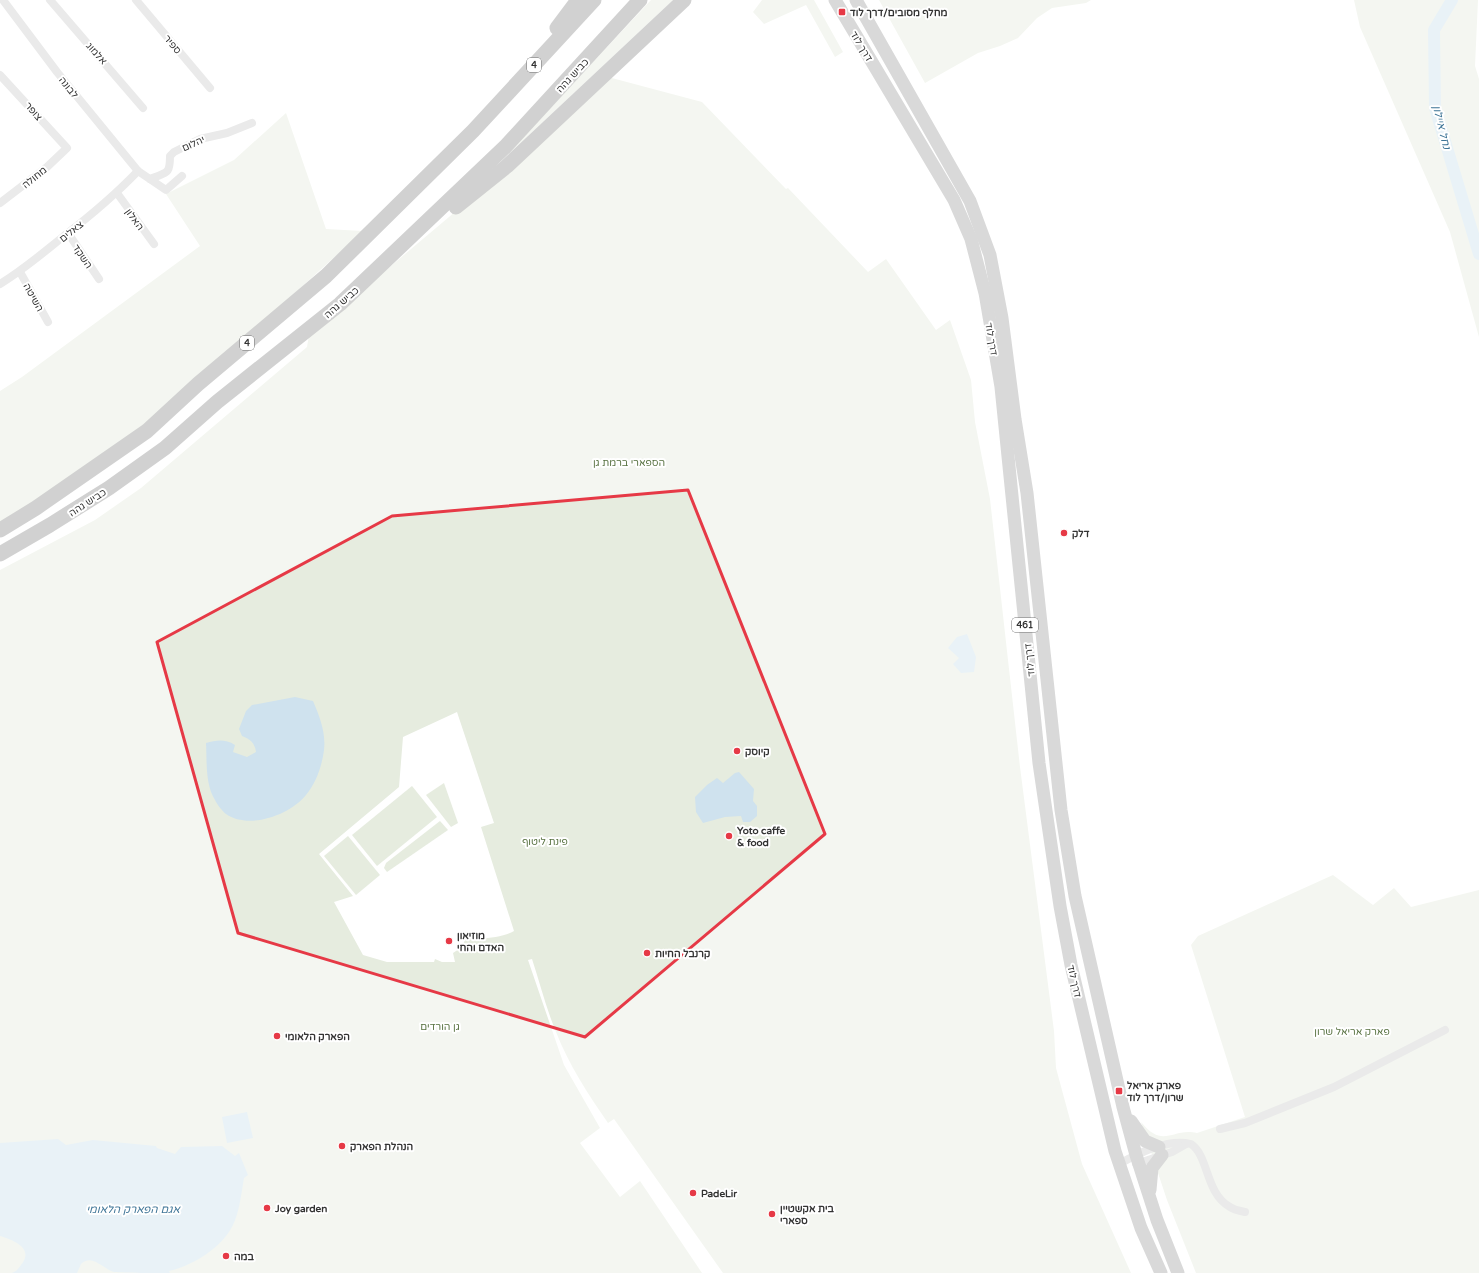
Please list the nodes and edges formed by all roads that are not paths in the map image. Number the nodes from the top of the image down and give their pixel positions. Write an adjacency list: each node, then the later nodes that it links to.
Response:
1 (3, 0): 16 (street, לבונה)
2 (136, 0): 11 (street, ספיר)
3 (578, 0): 14 (highway)
4 (594, 0): 14 (highway, 4)
5 (640, 0): 26 (highway, כביש גהה)
6 (835, 0): 35 (main road, דרך לוד / 461)
7 (856, 0): 31 (main road, דרך לוד / 461)
8 (54, 1): 12 (street, אלמוג)
9 (682, 2): 26 (highway)
10 (0, 74): 15 (street, צופר)
11 (210, 88)
12 (143, 108)
13 (252, 123): 18 (street, יהלום)
14 (473, 131): 28 (highway, 4)
15 (66, 148): 20 (street, מחולה)
16 (138, 171): 18 (street, לבונה); 19 (street, צאלים)
17 (182, 176): 18 (street, לבונה)
18 (150, 179)
19 (117, 193): 21 (street, צאלים); 22 (street, האלון)
20 (0, 203)
21 (68, 233): 23 (street, צאלים); 24 (street, השקד)
22 (154, 244)
23 (20, 272): 25 (street, צאלים); 27 (street, השיטה)
24 (99, 279)
25 (0, 284)
26 (340, 304): 29 (highway, כביש גהה)
27 (48, 322)
28 (0, 530)
29 (0, 554)
30 (1445, 1030): 32 (street)
31 (1123, 1107): 33 (main road); 34 (main road, דרך לוד / 461)
32 (1220, 1129)
33 (1161, 1151): 34 (street); 36 (main road); 37 (street)
34 (1137, 1160): 35 (street); 36 (main road, דרך לוד / 461)
35 (1119, 1164): 38 (main road, דרך לוד / 461)
36 (1150, 1198): 39 (main road, דרך לוד / 461)
37 (1245, 1212)
38 (1161, 1273)
39 (1178, 1273)

